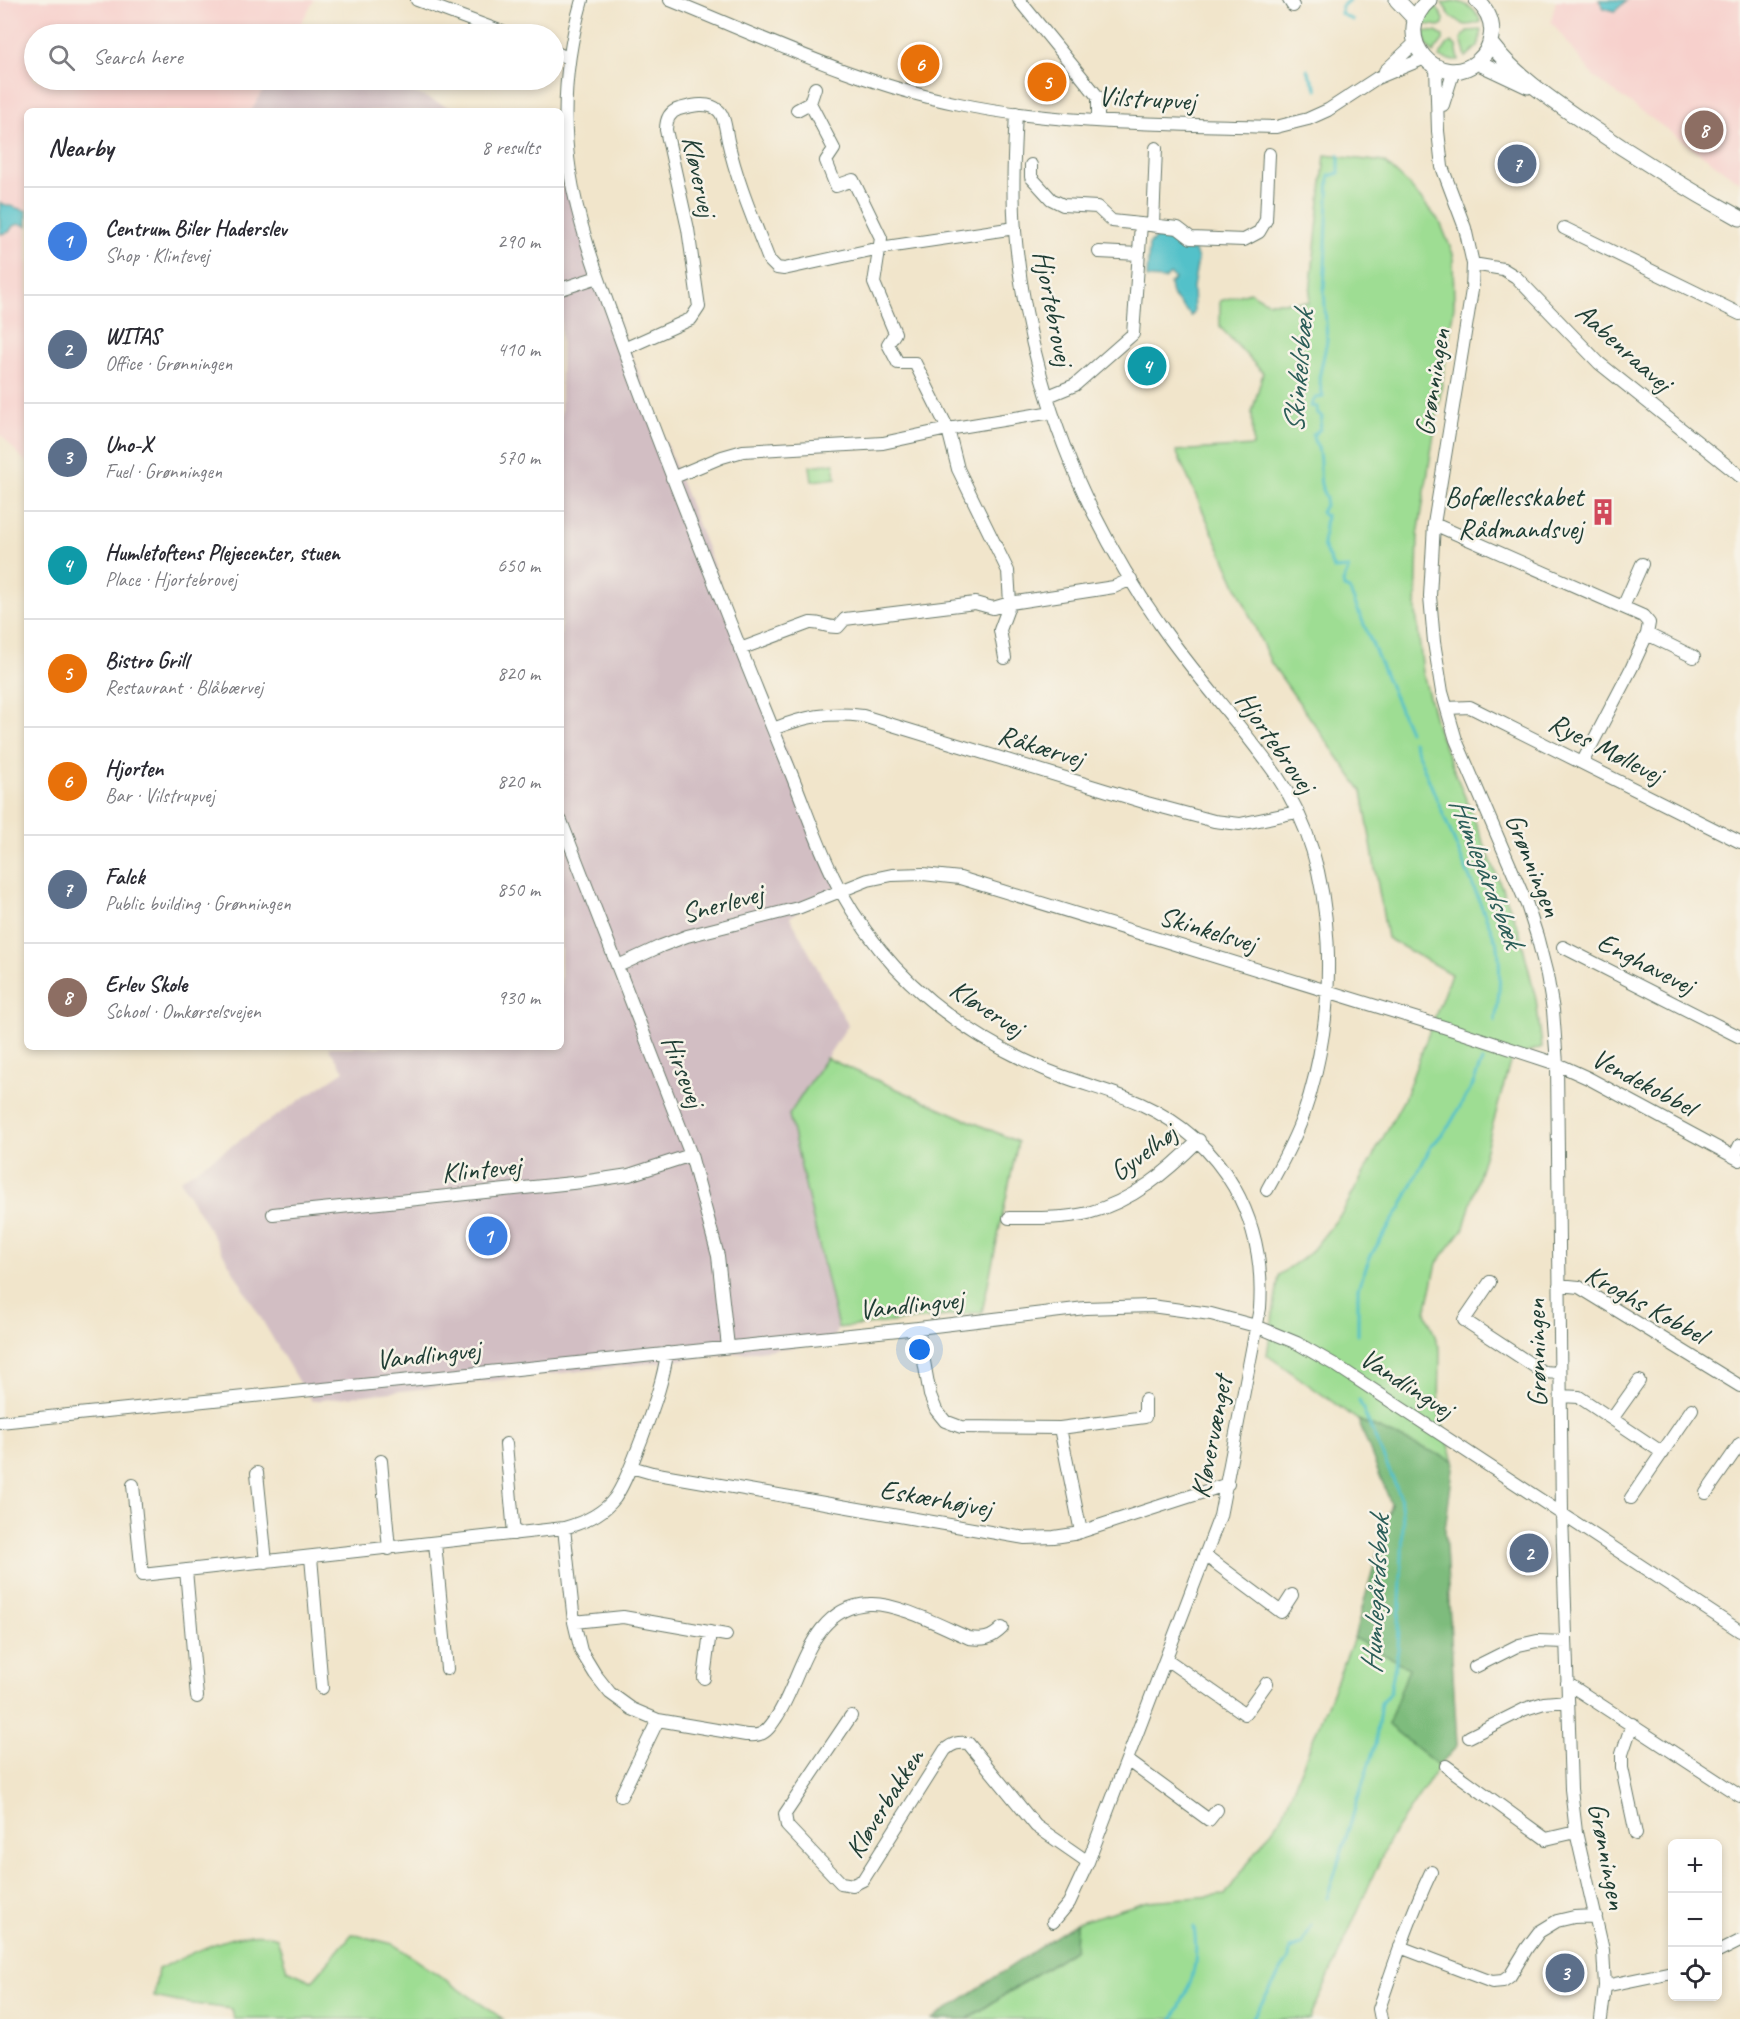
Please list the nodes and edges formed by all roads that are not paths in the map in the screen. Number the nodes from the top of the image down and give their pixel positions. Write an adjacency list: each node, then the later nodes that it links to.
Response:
1 (417, 0): 9 (street)
2 (582, 0): 13 (street, Kløvervej)
3 (670, 0): 22 (street, Vilstrupvej)
4 (1019, 0): 23 (street)
5 (1397, 0): 8 (main road)
6 (1429, 0): 8 (main road)
7 (1481, 2): 11 (main road)
8 (1416, 19): 10 (main road)
9 (481, 24)
10 (1415, 43): 14 (main road); 17 (street, Vilstrupvej)
11 (1490, 43): 15 (main road); 19 (main road)
12 (564, 56): 13 (street)
13 (568, 58): 36 (street, Kløvervej)
14 (1430, 62): 16 (main road); 17 (street, Vilstrupvej); 24 (street, Grønningen)
15 (1476, 62): 16 (main road); 19 (main road)
16 (1454, 70): 24 (street, Grønningen)
17 (1377, 78): 23 (street, Vilstrupvej)
18 (815, 88): 20 (street)
19 (1539, 91): 28 (main road)
20 (810, 103): 21 (street); 32 (street)
21 (797, 110)
22 (1016, 113): 23 (street, Vilstrupvej); 30 (street, Hjortebrovej)
23 (1098, 120)
24 (1438, 120): 35 (street, Grønningen)
25 (1156, 148): 29 (street, Hjortebrovej)
26 (1269, 154): 29 (street, Hjortebrovej)
27 (1031, 165): 29 (street, Hjortebrovej)
28 (1740, 218)
29 (1147, 225): 34 (street, Hjortebrovej)
30 (1015, 228): 32 (street, Hjortebrovej); 40 (street, Hjortebrovej)
31 (1564, 228): 38 (street)
32 (880, 248): 39 (street, Kløvervej); 42 (street)
33 (1099, 252): 34 (street, Hjortebrovej)
34 (1139, 254): 40 (street, Hjortebrovej)
35 (1473, 264): 43 (street, Aabenraavej); 45 (street, Grønningen)
36 (598, 277): 37 (street); 39 (street, Kløvervej)
37 (564, 288)
38 (1740, 314)
39 (624, 349): 44 (street, Kløvervej)
40 (1048, 396): 41 (street, Hjortebrovej)
41 (1052, 412): 42 (street); 47 (street, Hjortebrovej)
42 (948, 429): 44 (street); 48 (street)
43 (1740, 476)
44 (672, 478): 51 (street, Kløvervej)
45 (1434, 524): 49 (street); 54 (street, Grønningen)
46 (1642, 564): 49 (street)
47 (1131, 579): 48 (street); 57 (street, Hjortebrovej)
48 (1010, 603): 51 (street); 53 (street)
49 (1623, 607): 50 (street)
50 (1647, 634): 52 (street); 56 (street)
51 (740, 649): 55 (street, Kløvervej)
52 (1694, 657)
53 (1005, 658)
54 (1448, 708): 56 (street, Ryes Møllevej); 65 (street, Grønningen)
55 (773, 729): 57 (street, Råkærvej); 60 (street, Kløvervej)
56 (1582, 763): 59 (street, Ryes Møllevej)
57 (1297, 812): 63 (street, Hjortebrovej)
58 (564, 830): 62 (street, Hirsevej)
59 (1740, 842)
60 (840, 890): 62 (street, Snerlevej); 63 (street, Skinkelsvej); 66 (street, Kløvervej)
61 (1563, 947): 64 (street, Enghavevej)
62 (618, 966): 68 (street, Hirsevej)
63 (1326, 990): 65 (street, Skinkelsvej); 70 (street, Hjortebrovej)
64 (1740, 1037)
65 (1557, 1064): 69 (street, Vendekobbel); 74 (street, Grønningen)
66 (1199, 1140): 72 (street, Gyvelhøj); 75 (street, Kløvervej)
67 (1740, 1145): 69 (street)
68 (691, 1155): 71 (street, Klintevej); 77 (street, Hirsevej)
69 (1737, 1158)
70 (1267, 1190)
71 (273, 1214)
72 (1009, 1218)
73 (1490, 1282): 79 (street)
74 (1559, 1284): 79 (street, Grønningen); 81 (street, Kroghs Kobbel)
75 (1256, 1326): 76 (street, Vandlingvej); 94 (street, Kløvervænget); 98 (street, Vandlingvej)
76 (918, 1328): 77 (street, Vandlingvej); 87 (street)
77 (728, 1347): 78 (street, Vandlingvej)
78 (667, 1353): 86 (street, Vandlingvej); 92 (street)
79 (1560, 1373): 82 (street, Grønningen)
80 (1639, 1381): 85 (street)
81 (1740, 1386)
82 (1561, 1396): 85 (street); 98 (street, Grønningen)
83 (1145, 1400): 87 (street)
84 (1692, 1409): 90 (street)
85 (1612, 1419): 90 (street)
86 (0, 1422)
87 (1060, 1428): 100 (street)
88 (506, 1444): 101 (street)
89 (1740, 1444): 96 (street)
90 (1663, 1453): 97 (street)
91 (381, 1461): 103 (street)
92 (631, 1467): 99 (street); 100 (street, Eskærhøjvej)
93 (257, 1473): 106 (street)
94 (1227, 1484): 100 (street, Eskærhøjvej); 104 (street, Kløvervænget)
95 (132, 1485): 107 (street)
96 (1706, 1493)
97 (1631, 1498)
98 (1562, 1514): 111 (street, Vandlingvej); 114 (street, Grønningen)
99 (564, 1528): 101 (street); 109 (street)
100 (1081, 1532)
101 (514, 1534): 102 (street)
102 (435, 1542): 103 (street); 117 (street)
103 (389, 1549): 105 (street)
104 (1206, 1556): 108 (street); 115 (street, Kløvervænget)
105 (311, 1557): 106 (street); 121 (street)
106 (266, 1562): 107 (street)
107 (186, 1570): 122 (street)
108 (1292, 1595)
109 (574, 1622): 112 (street); 125 (street)
110 (1002, 1628): 125 (street)
111 (1740, 1631)
112 (710, 1632): 113 (street); 118 (street)
113 (726, 1635)
114 (1566, 1642): 116 (street); 120 (street, Grønningen)
115 (1166, 1659): 119 (street); 128 (street, Kløvervænget)
116 (1475, 1667)
117 (447, 1669)
118 (705, 1678)
119 (1267, 1683)
120 (1567, 1683): 123 (street, Grønningen); 126 (street)
121 (322, 1688)
122 (197, 1697)
123 (1568, 1701): 127 (street); 133 (street, Grønningen)
124 (851, 1716): 135 (street, Kløverbakken)
125 (658, 1720): 130 (street)
126 (1632, 1724): 131 (street); 134 (street)
127 (1469, 1737)
128 (1127, 1760): 132 (street); 135 (street, Kløvervænget)
129 (1446, 1766): 133 (street)
130 (621, 1796)
131 (1740, 1796)
132 (1216, 1810)
133 (1576, 1832): 137 (street, Grønningen)
134 (1636, 1834)
135 (1088, 1862): 138 (street, Kløvervænget)
136 (1431, 1872): 140 (street)
137 (1596, 1916): 140 (street); 143 (street, Grønningen)
138 (1053, 1922)
139 (1740, 1941): 141 (street)
140 (1400, 1947): 144 (street)
141 (1722, 1950)
142 (1668, 1973): 143 (street)
143 (1605, 1986): 145 (street, Grønningen)
144 (1382, 2019)
145 (1601, 2019)

